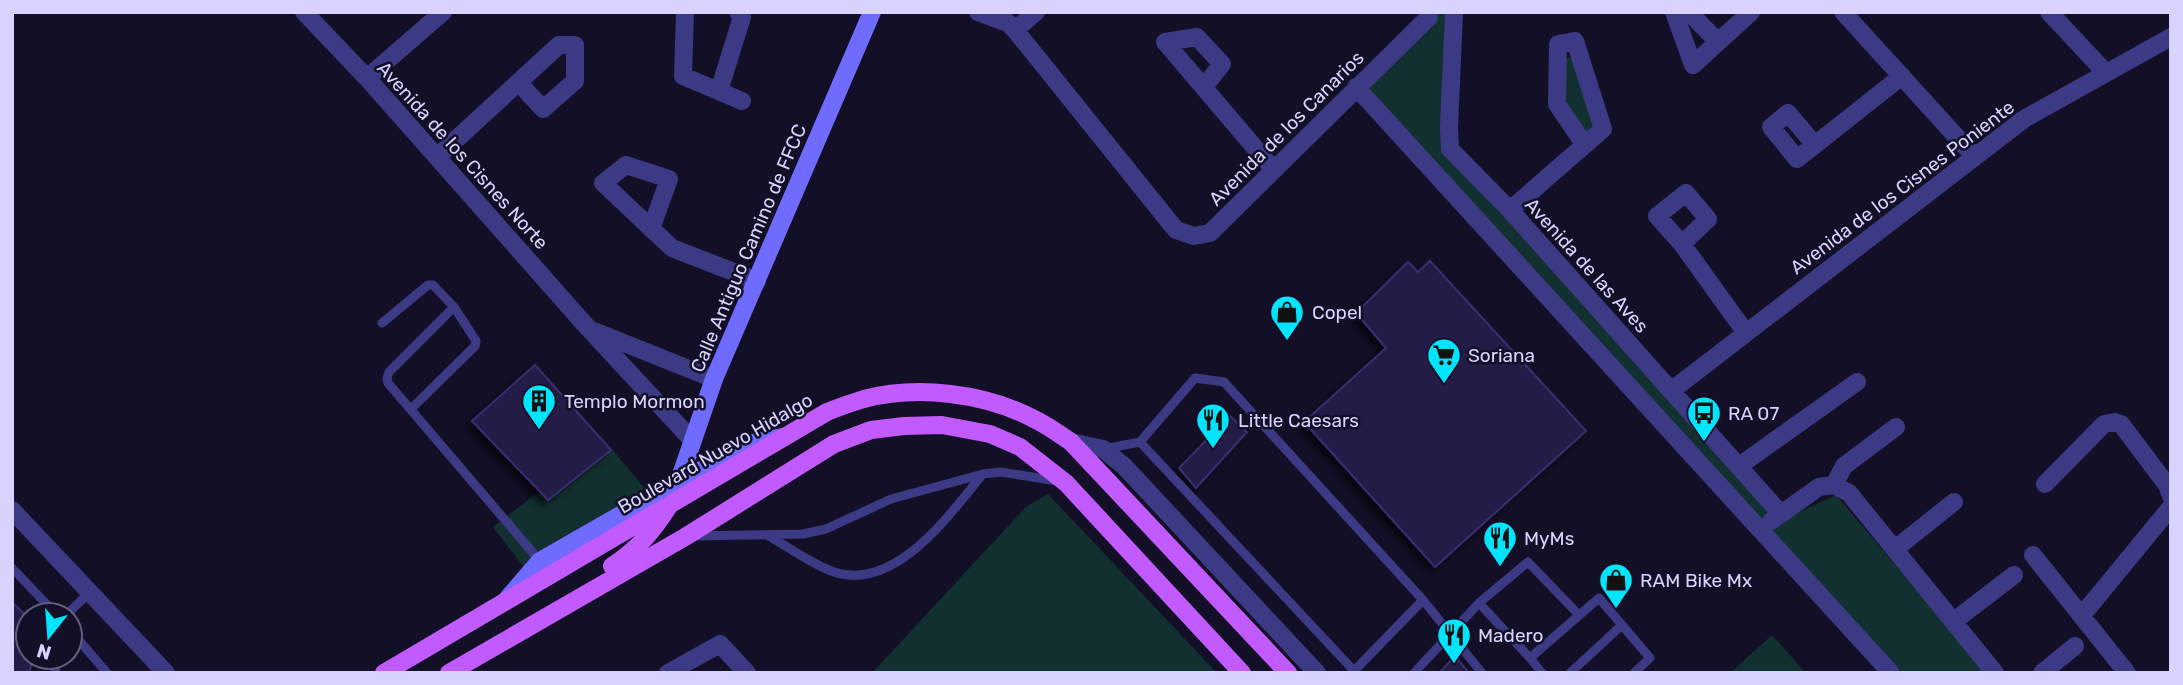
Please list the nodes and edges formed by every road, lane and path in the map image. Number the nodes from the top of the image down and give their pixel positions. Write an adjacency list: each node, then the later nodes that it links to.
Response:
1 (304, 12): 20 (street, Avenida de los Cisnes Norte)
2 (443, 12): 20 (street)
3 (685, 12): 24 (street)
4 (738, 12): 24 (street)
5 (872, 12): 36 (main road, Calle Antiguo Camino de FFCC)
6 (978, 12): 15 (street)
7 (1036, 12): 15 (street)
8 (1674, 12): 17 (street)
9 (1689, 12): 17 (street)
10 (1751, 12): 17 (street)
11 (1843, 12): 19 (street)
12 (2049, 12): 18 (street)
13 (1429, 15): 14 (street); 23 (street, Avenida de los Canarios)
14 (1454, 19): 28 (street)
15 (1005, 21): 32 (street, Avenida de los Canarios)
16 (2171, 37): 18 (street, Avenida de los Cisnes Poniente)
17 (1718, 42)
18 (2106, 73): 30 (street, Avenida de los Cisnes Poniente)
19 (1902, 76): 27 (street); 30 (street)
20 (367, 78): 29 (street, Avenida de los Cisnes Norte)
21 (519, 83): 29 (street)
22 (1204, 87): 22 (street); 32 (street)
23 (1356, 87): 31 (street); 32 (street, Avenida de los Canarios)
24 (719, 91): 25 (street)
25 (742, 101)
26 (1584, 144): 26 (street); 33 (street)
27 (1815, 145)
28 (1450, 149): 31 (street); 33 (street, Avenida de las Aves)
29 (437, 157): 39 (street, Avenida de los Cisnes Norte)
30 (1976, 157): 40 (street, Avenida de los Cisnes Poniente)
31 (1425, 159): 67 (street)
32 (1273, 169)
33 (1510, 210): 45 (street, Avenida de las Aves)
34 (651, 229): 36 (street)
35 (1682, 244): 40 (street)
36 (757, 281): 43 (main road, Calle Antiguo Camino de FFCC)
37 (454, 307): 38 (lane); 46 (lane); 46 (lane)
38 (382, 323)
39 (587, 328): 41 (street, Avenida de los Cisnes Norte); 42 (street, Avenida de los Cisnes Norte)
40 (1746, 333): 45 (street, Avenida de los Cisnes Poniente)
41 (643, 351): 42 (street); 43 (street, Avenida de los Cisnes Norte)
42 (632, 376): 49 (street, Avenida de los Cisnes Norte)
43 (714, 379): 49 (main road, Calle Antiguo Camino de FFCC)
44 (1857, 382): 54 (street)
45 (1671, 391): 54 (street, Avenida de las Aves)
46 (411, 409): 72 (lane)
47 (1896, 427): 59 (street)
48 (782, 437): 50 (main road, Boulevard Nuevo Hidalgo); 53 (main road); 63 (main road, Boulevard Nuevo Hidalgo)
49 (692, 440): 53 (main road); 56 (main road, Calle Antiguo Camino de FFCC); 61 (main road)
50 (1071, 442): 52 (street); 98 (main road, Boulevard Nuevo Hidalgo)
51 (1140, 442): 52 (lane); 76 (lane); 90 (lane)
52 (1103, 449): 99 (street)
53 (715, 463): 56 (main road)
54 (1739, 466): 66 (street, Avenida de las Aves)
55 (983, 474): 57 (lane); 68 (lane); 68 (lane)
56 (678, 482): 61 (main road); 63 (main road, Calle Antiguo Camino de FFCC)
57 (1066, 484): 69 (main road); 97 (main road)
58 (2045, 484): 60 (street)
59 (1834, 485): 66 (street); 70 (street)
60 (2171, 496)
61 (645, 501): 72 (main road)
62 (1954, 502): 70 (street)
63 (671, 504): 79 (main road, Boulevard Nuevo Hidalgo); 81 (main road)
64 (2171, 508): 82 (street)
65 (12, 510): 75 (street)
66 (1781, 514): 67 (street)
67 (1760, 529): 105 (street)
68 (766, 534): 69 (lane)
69 (685, 537): 81 (main road)
70 (1895, 549): 84 (street)
71 (2033, 555): 82 (street)
72 (540, 561): 79 (main road)
73 (12, 568): 77 (lane)
74 (2014, 575): 84 (street)
75 (90, 592): 78 (lane); 92 (street)
76 (1423, 600): 86 (lane); 90 (lane)
77 (44, 601)
78 (81, 601)
79 (504, 603): 93 (main road, Boulevard Nuevo Hidalgo)
80 (1479, 603): 83 (lane); 86 (lane); 89 (lane)
81 (552, 613): 94 (main road)
82 (2082, 614): 108 (street)
83 (1579, 615): 85 (lane); 89 (lane)
84 (1954, 621): 106 (street)
85 (1622, 625): 103 (lane); 104 (lane)
86 (1451, 633): 100 (lane); 101 (lane)
87 (84, 646): 91 (lane)
88 (2075, 646): 107 (street)
89 (1530, 658): 102 (lane)
90 (1354, 672)
91 (107, 673)
92 (166, 673)
93 (384, 673)
94 (449, 673)
95 (668, 673): 96 (street)
96 (747, 673)
97 (1242, 673)
98 (1288, 673)
99 (1317, 673)
100 (1414, 673)
101 (1482, 673)
102 (1542, 673)
103 (1570, 673)
104 (1634, 673)
105 (1891, 673)
106 (1995, 673)
107 (2042, 673)
108 (2127, 673)

